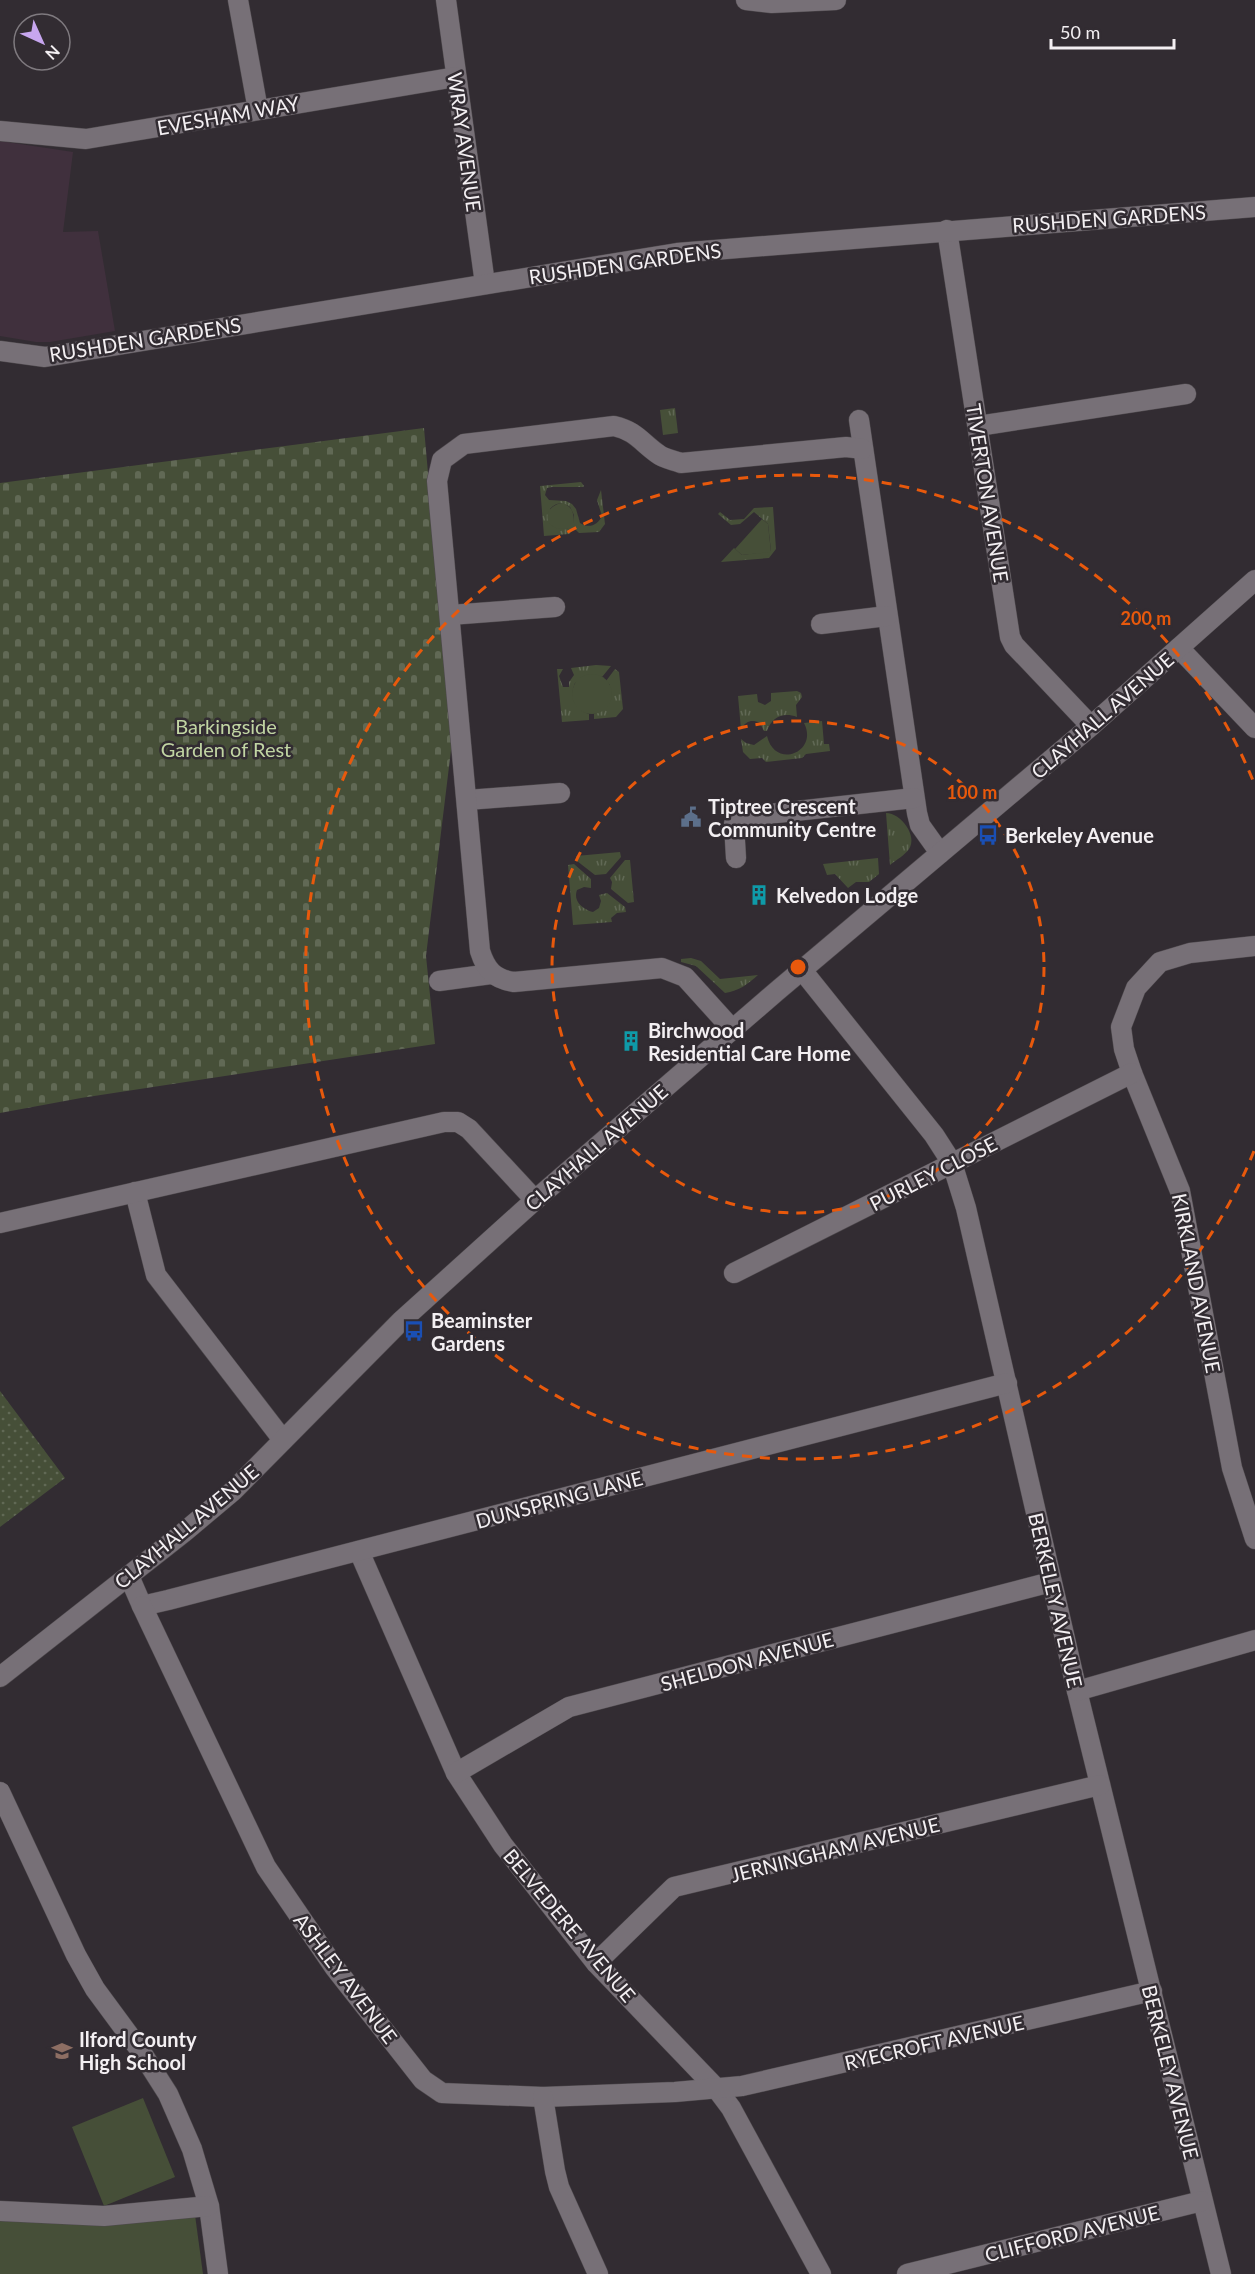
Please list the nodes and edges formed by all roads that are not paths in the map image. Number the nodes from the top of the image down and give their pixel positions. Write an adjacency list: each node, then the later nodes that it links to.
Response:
1 (238, 0): 6 (street)
2 (446, 0): 5 (street, WRAY AVENUE)
3 (746, 0): 4 (street)
4 (836, 0)
5 (456, 77): 6 (street, EVESHAM WAY); 10 (street, WRAY AVENUE)
6 (258, 110): 7 (street, EVESHAM WAY)
7 (0, 131)
8 (1255, 207): 9 (street, RUSHDEN GARDENS)
9 (947, 230): 10 (street, RUSHDEN GARDENS); 14 (street, TIVERTON AVENUE)
10 (485, 284): 11 (street, RUSHDEN GARDENS)
11 (0, 351)
12 (1186, 394): 14 (street)
13 (859, 420): 15 (street)
14 (978, 426): 22 (street, TIVERTON AVENUE)
15 (863, 449): 18 (street); 19 (street)
16 (1255, 580): 21 (street, CLAYHALL AVENUE)
17 (555, 608): 18 (street)
18 (450, 615): 26 (street)
19 (887, 616): 20 (street); 25 (street)
20 (821, 624)
21 (1179, 648): 22 (street, CLAYHALL AVENUE); 23 (street)
22 (1091, 726): 27 (street, CLAYHALL AVENUE)
23 (1255, 728)
24 (560, 793): 26 (street)
25 (914, 798): 27 (street); 28 (street)
26 (467, 800): 31 (street)
27 (940, 853): 30 (street, CLAYHALL AVENUE)
28 (736, 858)
29 (1255, 946): 34 (street, KIRKLAND AVENUE)
30 (802, 970): 33 (street, CLAYHALL AVENUE); 35 (street, BERKELEY AVENUE)
31 (491, 974): 32 (street); 33 (street)
32 (439, 981)
33 (732, 1029): 37 (street, CLAYHALL AVENUE)
34 (1132, 1073): 35 (street, PURLEY CLOSE); 42 (street, KIRKLAND AVENUE)
35 (952, 1163): 39 (street, PURLEY CLOSE); 40 (street, BERKELEY AVENUE)
36 (135, 1192): 37 (street); 38 (street); 41 (street)
37 (535, 1200): 41 (street, CLAYHALL AVENUE)
38 (0, 1222)
39 (734, 1273)
40 (1007, 1383): 43 (street, DUNSPRING LANE); 45 (street, BERKELEY AVENUE)
41 (283, 1440): 44 (street, CLAYHALL AVENUE)
42 (1255, 1539)
43 (359, 1551): 46 (street, DUNSPRING LANE); 50 (street, BELVEDERE AVENUE)
44 (129, 1576): 46 (street); 48 (street, CLAYHALL AVENUE)
45 (1051, 1582): 49 (street, BERKELEY AVENUE); 50 (street, SHELDON AVENUE)
46 (142, 1606): 56 (street, ASHLEY AVENUE)
47 (1255, 1640): 49 (street)
48 (0, 1677)
49 (1077, 1691): 51 (street, BERKELEY AVENUE)
50 (456, 1773): 53 (street, BELVEDERE AVENUE)
51 (1101, 1785): 53 (street, JERNINGHAM AVENUE); 54 (street, BERKELEY AVENUE)
52 (0, 1792): 58 (street)
53 (596, 1963): 55 (street, BELVEDERE AVENUE)
54 (1152, 1991): 55 (street, RYECROFT AVENUE); 57 (street, BERKELEY AVENUE)
55 (716, 2088): 56 (street, ASHLEY AVENUE); 62 (street, BELVEDERE AVENUE)
56 (543, 2097): 61 (street)
57 (1202, 2201): 63 (street, CLIFFORD AVENUE); 64 (street, BERKELEY AVENUE)
58 (209, 2206): 59 (street); 60 (street)
59 (0, 2211)
60 (218, 2274)
61 (598, 2274)
62 (821, 2274)
63 (907, 2274)
64 (1221, 2274)

